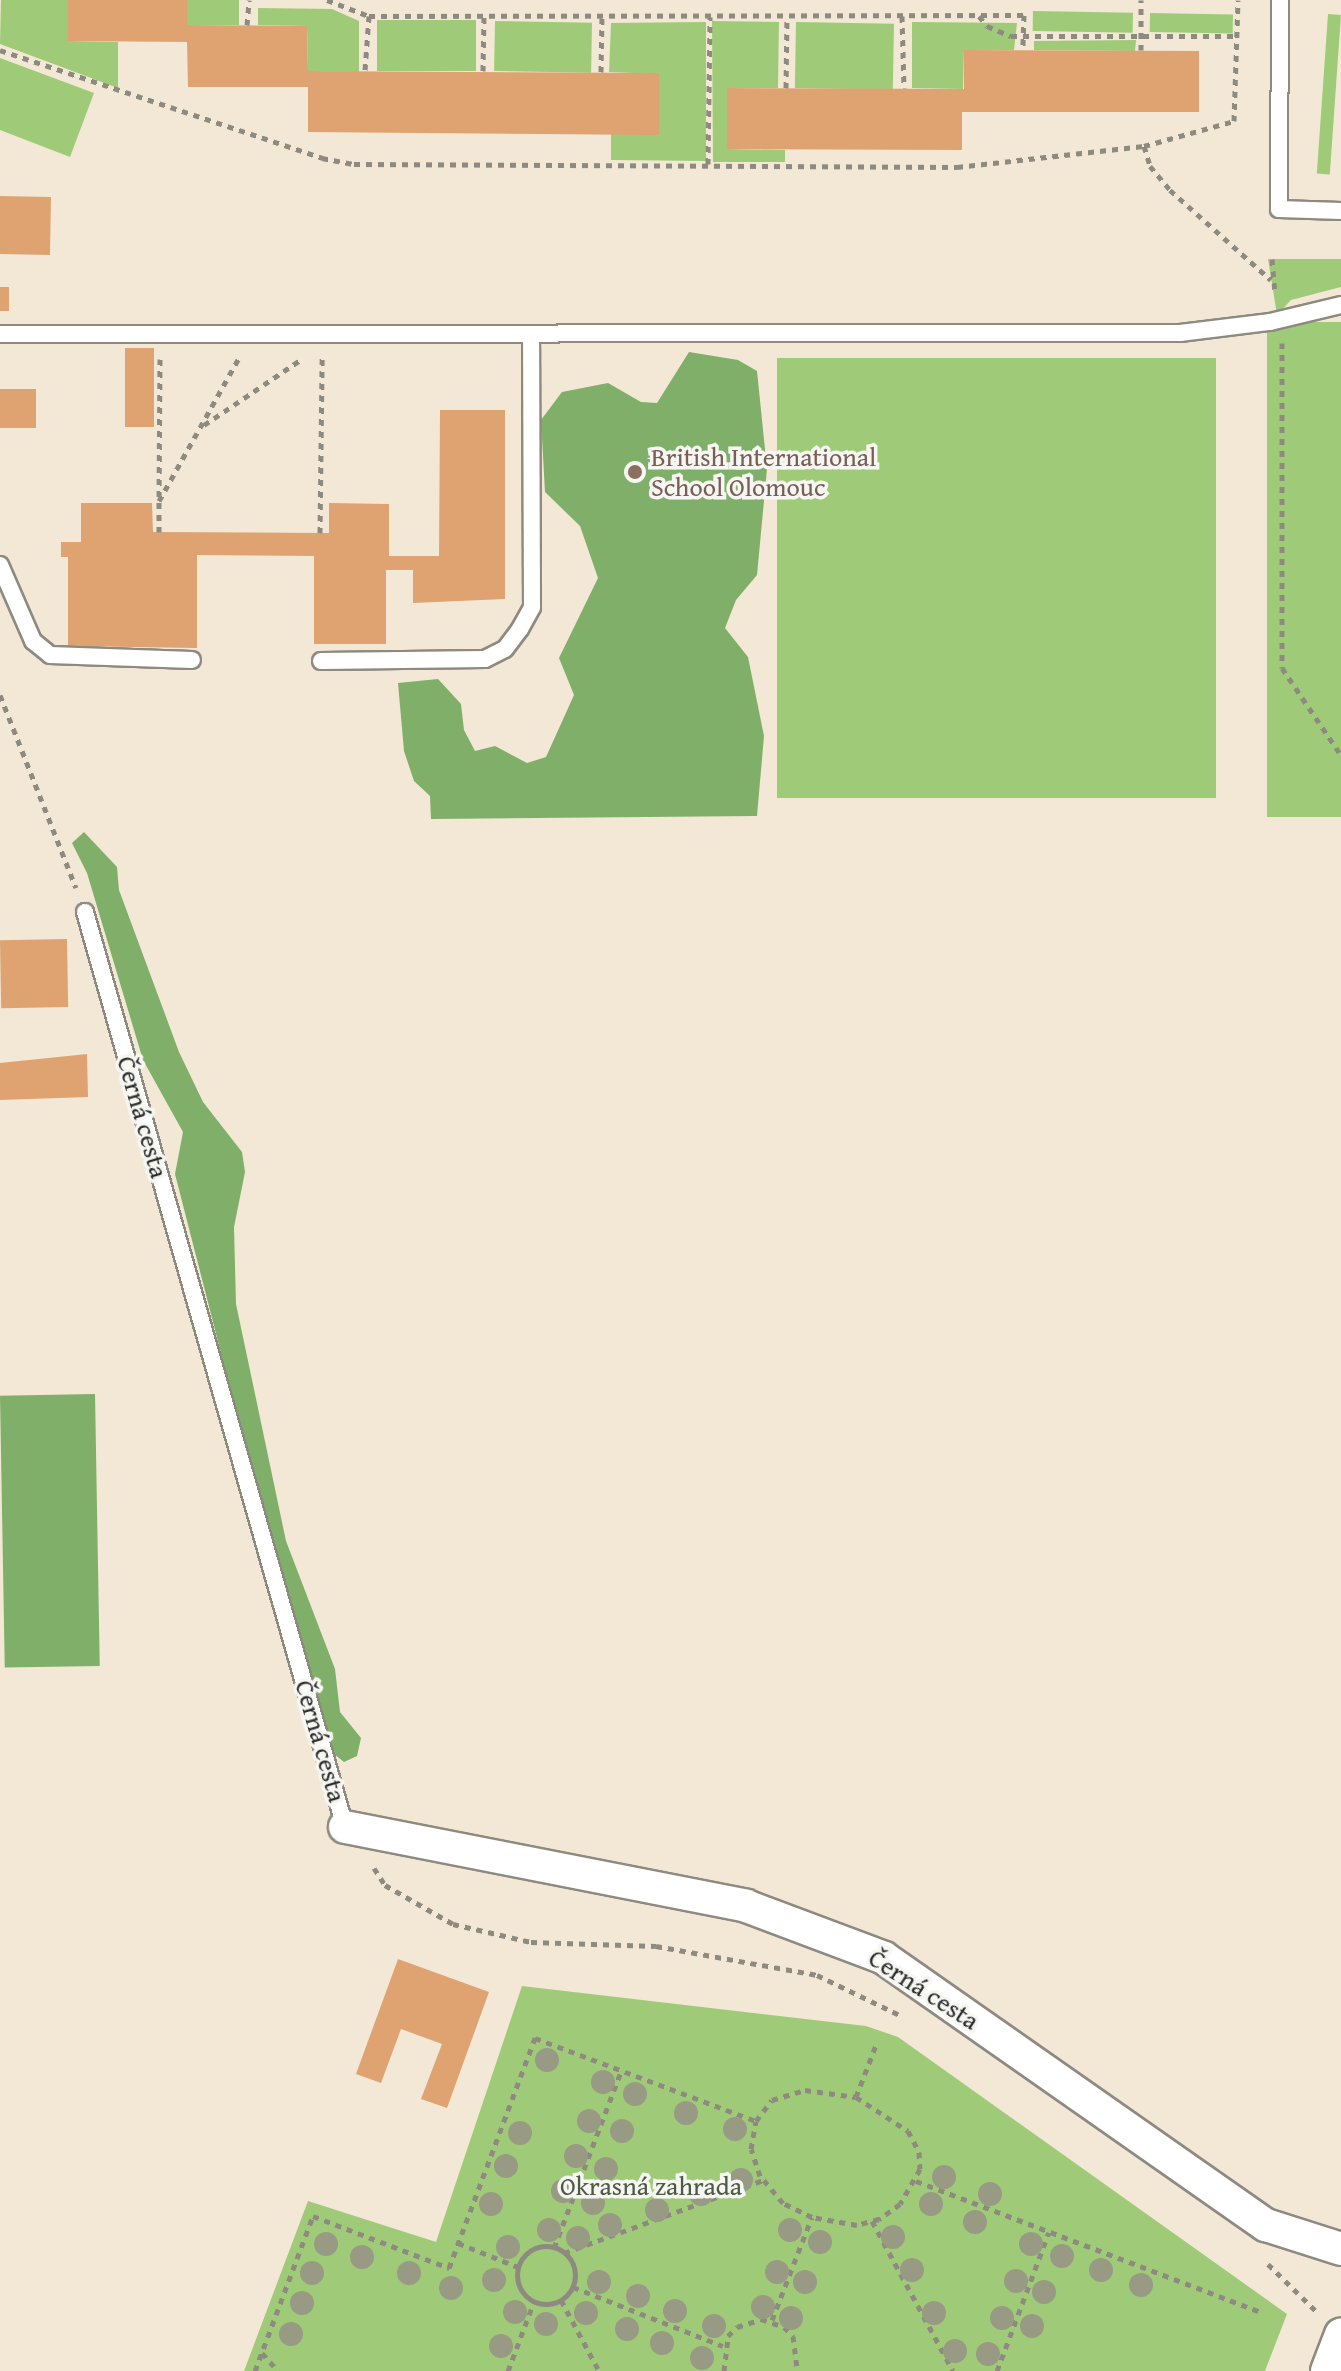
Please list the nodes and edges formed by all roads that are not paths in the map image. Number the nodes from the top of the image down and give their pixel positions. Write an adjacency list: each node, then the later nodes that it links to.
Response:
1 (1280, 0): 2 (lane)
2 (1341, 211)
3 (1341, 305): 5 (lane)
4 (0, 334): 5 (lane)
5 (531, 334): 8 (lane)
6 (0, 565): 7 (lane)
7 (192, 660)
8 (321, 661)
9 (85, 912): 10 (lane, Černá cesta)
10 (345, 1827): 11 (street, Černá cesta)
11 (1341, 2249)
12 (1341, 2335): 13 (street)
13 (1327, 2371)

